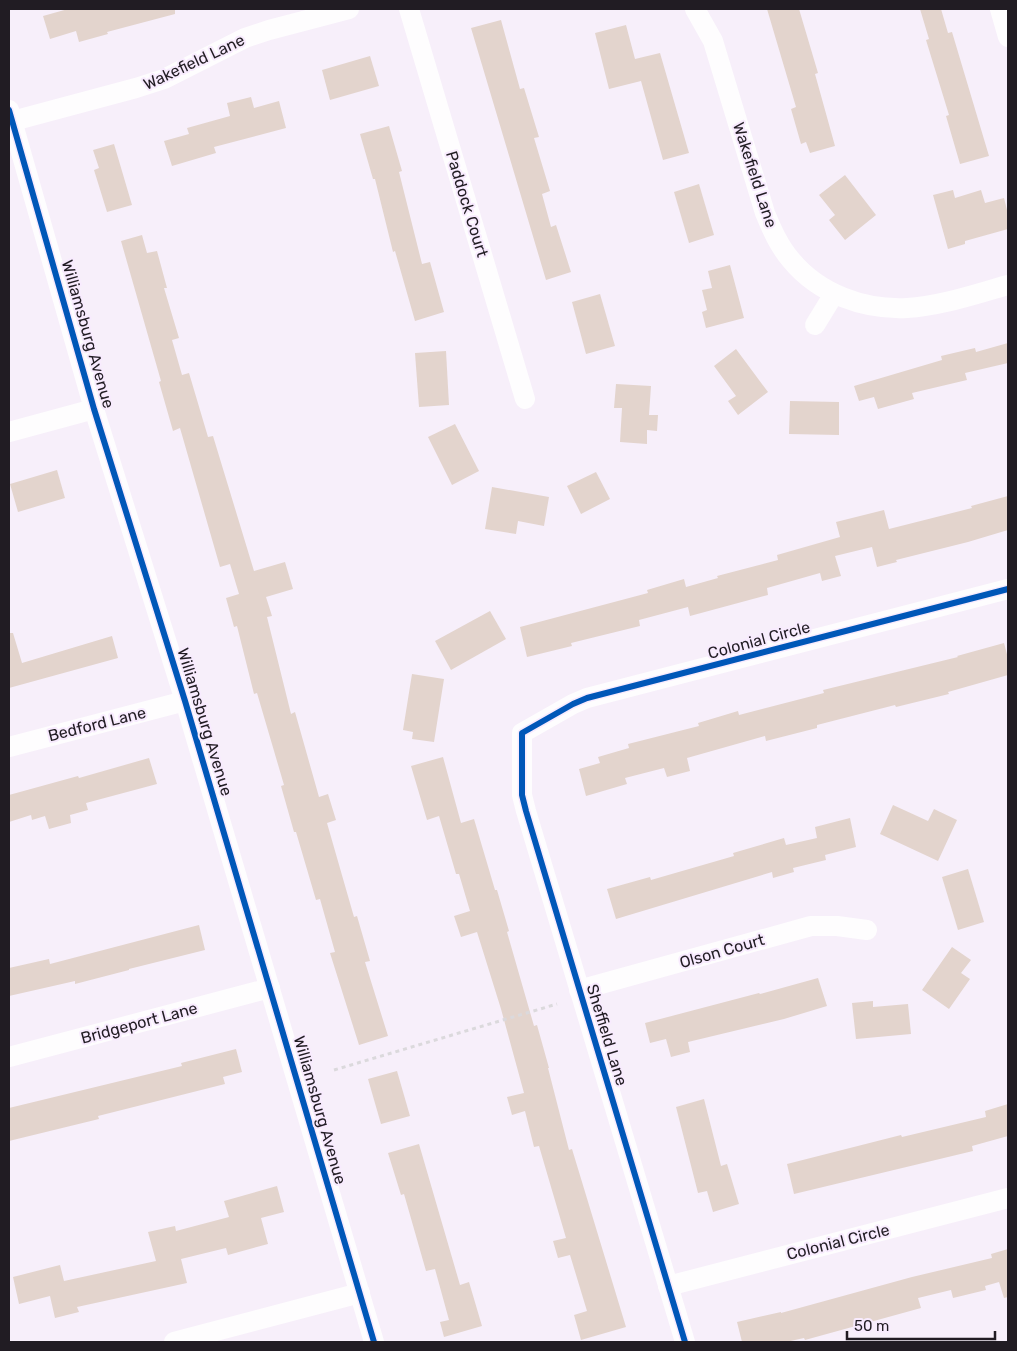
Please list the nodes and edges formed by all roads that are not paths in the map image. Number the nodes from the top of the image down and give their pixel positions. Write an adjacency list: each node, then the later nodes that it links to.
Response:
1 (349, 9): 6 (street, Wakefield Lane)
2 (409, 9): 10 (street, Paddock Court)
3 (695, 9): 8 (street, Wakefield Lane)
4 (1000, 9): 5 (street)
5 (1008, 37)
6 (10, 117): 11 (street, Williamsburg Avenue)
7 (1008, 285): 8 (street, Wakefield Lane)
8 (834, 294): 9 (street)
9 (815, 325)
10 (525, 399)
11 (94, 409): 12 (street); 14 (street, Williamsburg Avenue)
12 (9, 432)
13 (1008, 589): 15 (street, Colonial Circle)
14 (185, 702): 16 (street, Bedford Lane); 18 (street, Williamsburg Avenue)
15 (522, 733): 19 (street, Sheffield Lane)
16 (9, 747)
17 (868, 930): 19 (street, Olson Court)
18 (270, 988): 20 (street, Bridgeport Lane); 23 (street, Williamsburg Avenue)
19 (579, 990): 22 (street, Sheffield Lane)
20 (9, 1057)
21 (1008, 1198): 22 (street, Colonial Circle)
22 (668, 1286): 26 (street, Sheffield Lane)
23 (360, 1293): 24 (street); 25 (street, Williamsburg Avenue)
24 (174, 1342)
25 (374, 1342)
26 (685, 1342)

